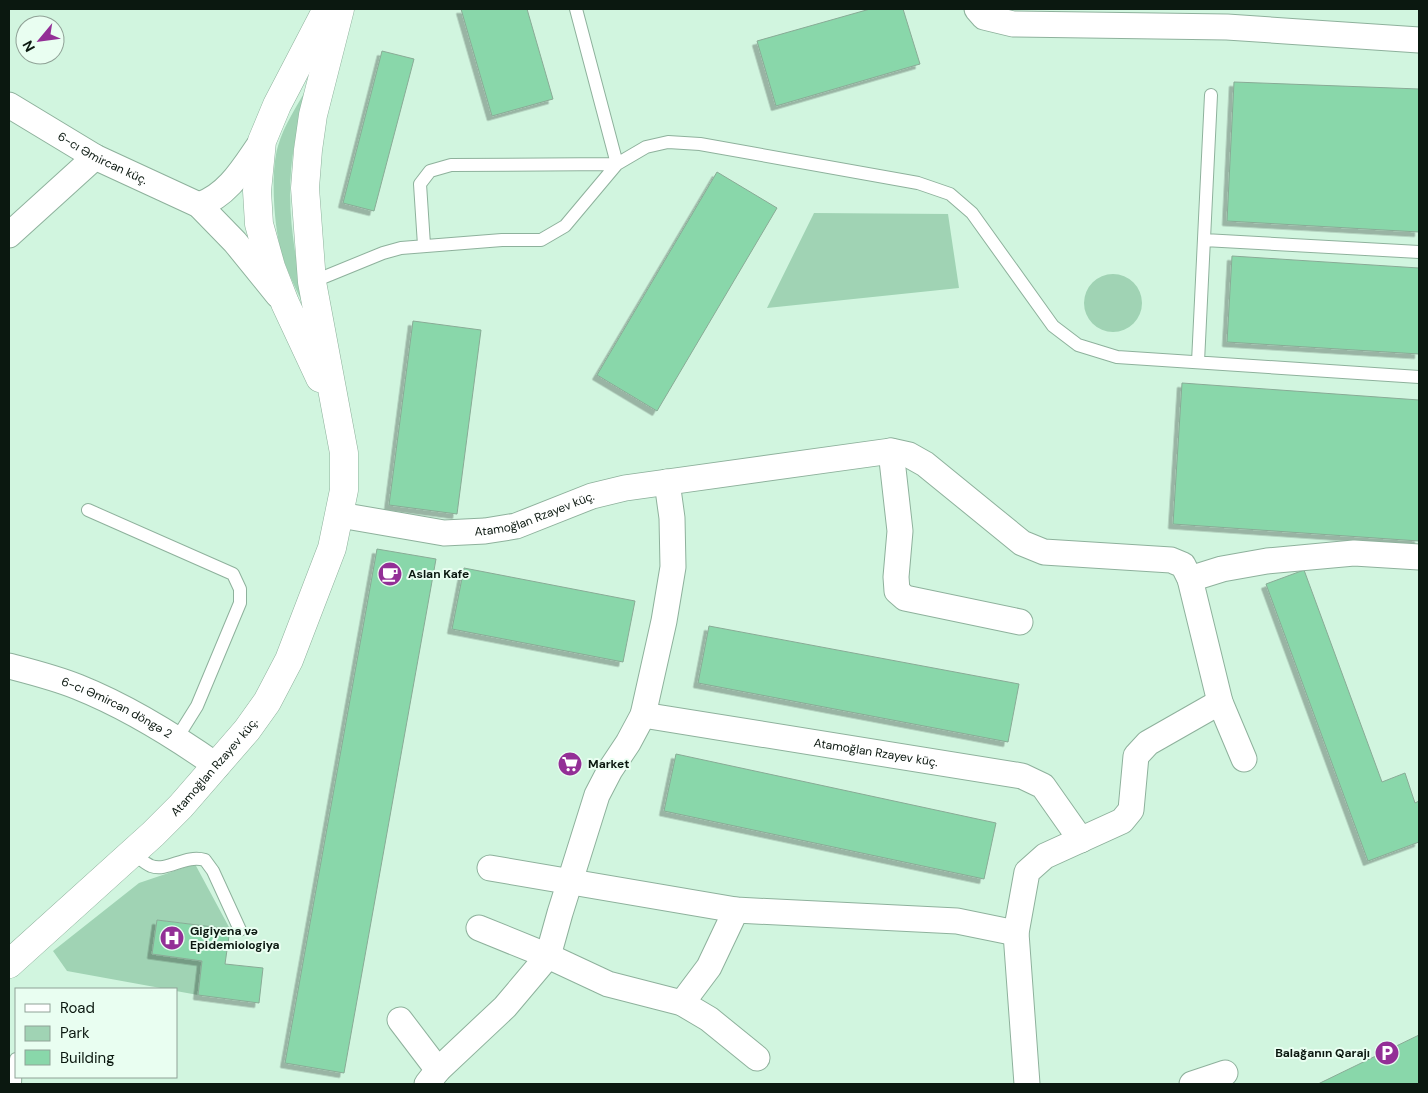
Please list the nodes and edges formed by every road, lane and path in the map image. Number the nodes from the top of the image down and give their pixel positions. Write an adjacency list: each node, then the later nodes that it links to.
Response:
1 (327, 9): 9 (street)
2 (340, 9): 17 (street)
3 (576, 9): 11 (lane)
4 (977, 9): 5 (street)
5 (1227, 18): 6 (street)
6 (1419, 40)
7 (1211, 95): 14 (lane)
8 (9, 105): 10 (street, 6-cı Əmircan küç.)
9 (262, 141): 12 (street); 18 (street)
10 (95, 157): 12 (street, 6-cı Əmircan küç.); 13 (street)
11 (617, 164): 15 (lane); 15 (lane); 19 (lane)
12 (199, 205): 18 (street)
13 (9, 235)
14 (1204, 240): 16 (lane); 19 (lane)
15 (424, 245): 17 (lane)
16 (1419, 252)
17 (312, 282): 21 (street)
18 (285, 304): 21 (street)
19 (1198, 362): 20 (lane)
20 (1419, 377)
21 (337, 413): 25 (street, Atamoğlan Rzayev küç.)
22 (891, 451): 23 (street, Atamoğlan Rzayev küç.); 27 (street, Atamoğlan Rzayev küç.); 28 (street)
23 (667, 482): 25 (street, Atamoğlan Rzayev küç.); 31 (street)
24 (88, 510): 32 (lane)
25 (340, 515): 34 (street, Atamoğlan Rzayev küç.)
26 (1419, 557): 27 (street)
27 (1190, 579): 30 (street, Atamoğlan Rzayev küç.)
28 (1020, 622)
29 (9, 666): 32 (street, 6-cı Əmircan döngə 2)
30 (1220, 702): 33 (street, Atamoğlan Rzayev küç.); 35 (street)
31 (643, 715): 35 (street, Atamoğlan Rzayev küç.); 38 (street)
32 (177, 738): 34 (street, 6-cı Əmircan döngə 2)
33 (1244, 759)
34 (217, 766): 36 (street, Atamoğlan Rzayev küç.)
35 (1081, 840): 42 (street)
36 (131, 852): 41 (lane); 44 (street, Atamoğlan Rzayev küç.)
37 (490, 868): 38 (street)
38 (570, 881): 39 (street); 43 (street)
39 (736, 910): 42 (street); 45 (street)
40 (479, 928): 43 (street)
41 (240, 930)
42 (1016, 933): 50 (street)
43 (548, 956): 45 (street); 49 (street)
44 (9, 964)
45 (682, 1004): 47 (street)
46 (400, 1020): 49 (street)
47 (757, 1058)
48 (1225, 1073): 51 (street)
49 (433, 1077)
50 (1027, 1084)
51 (1192, 1084)

